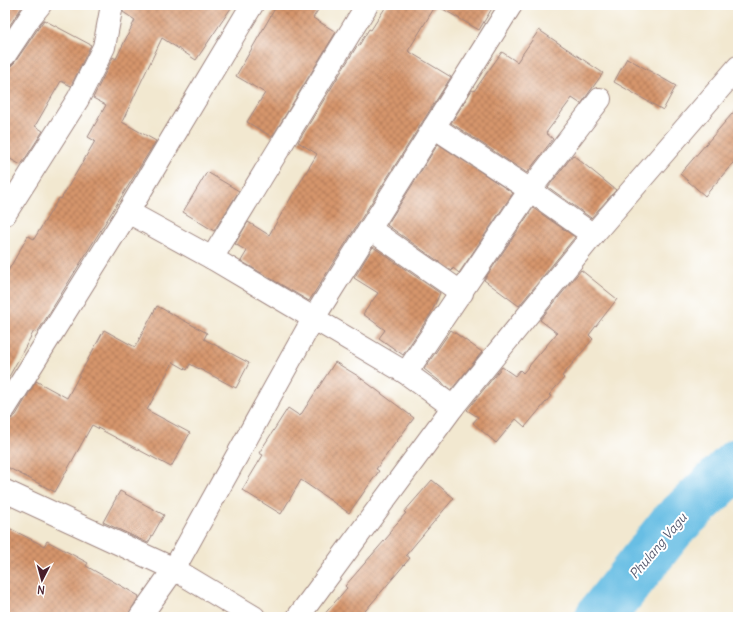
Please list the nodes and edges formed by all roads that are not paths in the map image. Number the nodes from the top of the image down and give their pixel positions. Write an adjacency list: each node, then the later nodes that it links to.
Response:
1 (40, 5): 6 (street)
2 (112, 5): 12 (street)
3 (252, 5): 11 (street)
4 (367, 5): 15 (street)
5 (511, 5): 9 (street)
6 (5, 55)
7 (738, 67): 14 (street)
8 (600, 99): 10 (street)
9 (434, 127): 10 (street); 13 (street)
10 (530, 190): 14 (street); 16 (street)
11 (128, 212): 15 (street); 20 (street)
12 (5, 214)
13 (370, 229): 16 (street); 17 (street)
14 (593, 235): 19 (street)
15 (212, 258): 17 (street)
16 (462, 293): 18 (street)
17 (313, 319): 18 (street); 22 (street)
18 (406, 374): 19 (street)
19 (453, 407): 25 (street)
20 (5, 408)
21 (5, 491): 22 (street)
22 (174, 569): 23 (street); 24 (street)
23 (140, 617)
24 (254, 617)
25 (298, 617)

